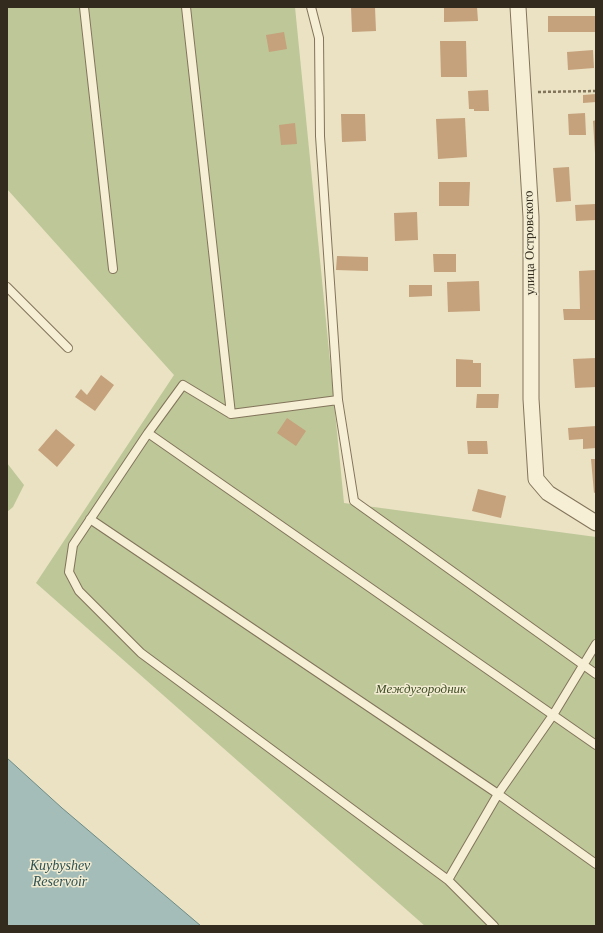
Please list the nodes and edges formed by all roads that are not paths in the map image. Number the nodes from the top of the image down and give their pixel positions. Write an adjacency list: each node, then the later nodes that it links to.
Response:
1 (84, 7): 5 (lane)
2 (186, 7): 9 (lane)
3 (312, 7): 8 (lane)
4 (518, 7): 12 (street, улица Островского)
5 (113, 269)
6 (7, 288): 7 (lane)
7 (68, 348)
8 (338, 400): 9 (lane); 14 (lane)
9 (231, 414): 10 (lane)
10 (148, 433): 11 (lane); 16 (lane)
11 (90, 519): 18 (lane); 20 (lane)
12 (596, 523)
13 (596, 644): 14 (lane)
14 (584, 665): 15 (lane); 16 (lane)
15 (596, 674)
16 (553, 715): 17 (lane); 18 (lane)
17 (596, 745)
18 (498, 794): 19 (lane); 20 (lane)
19 (596, 864)
20 (448, 880): 21 (lane)
21 (494, 926)

